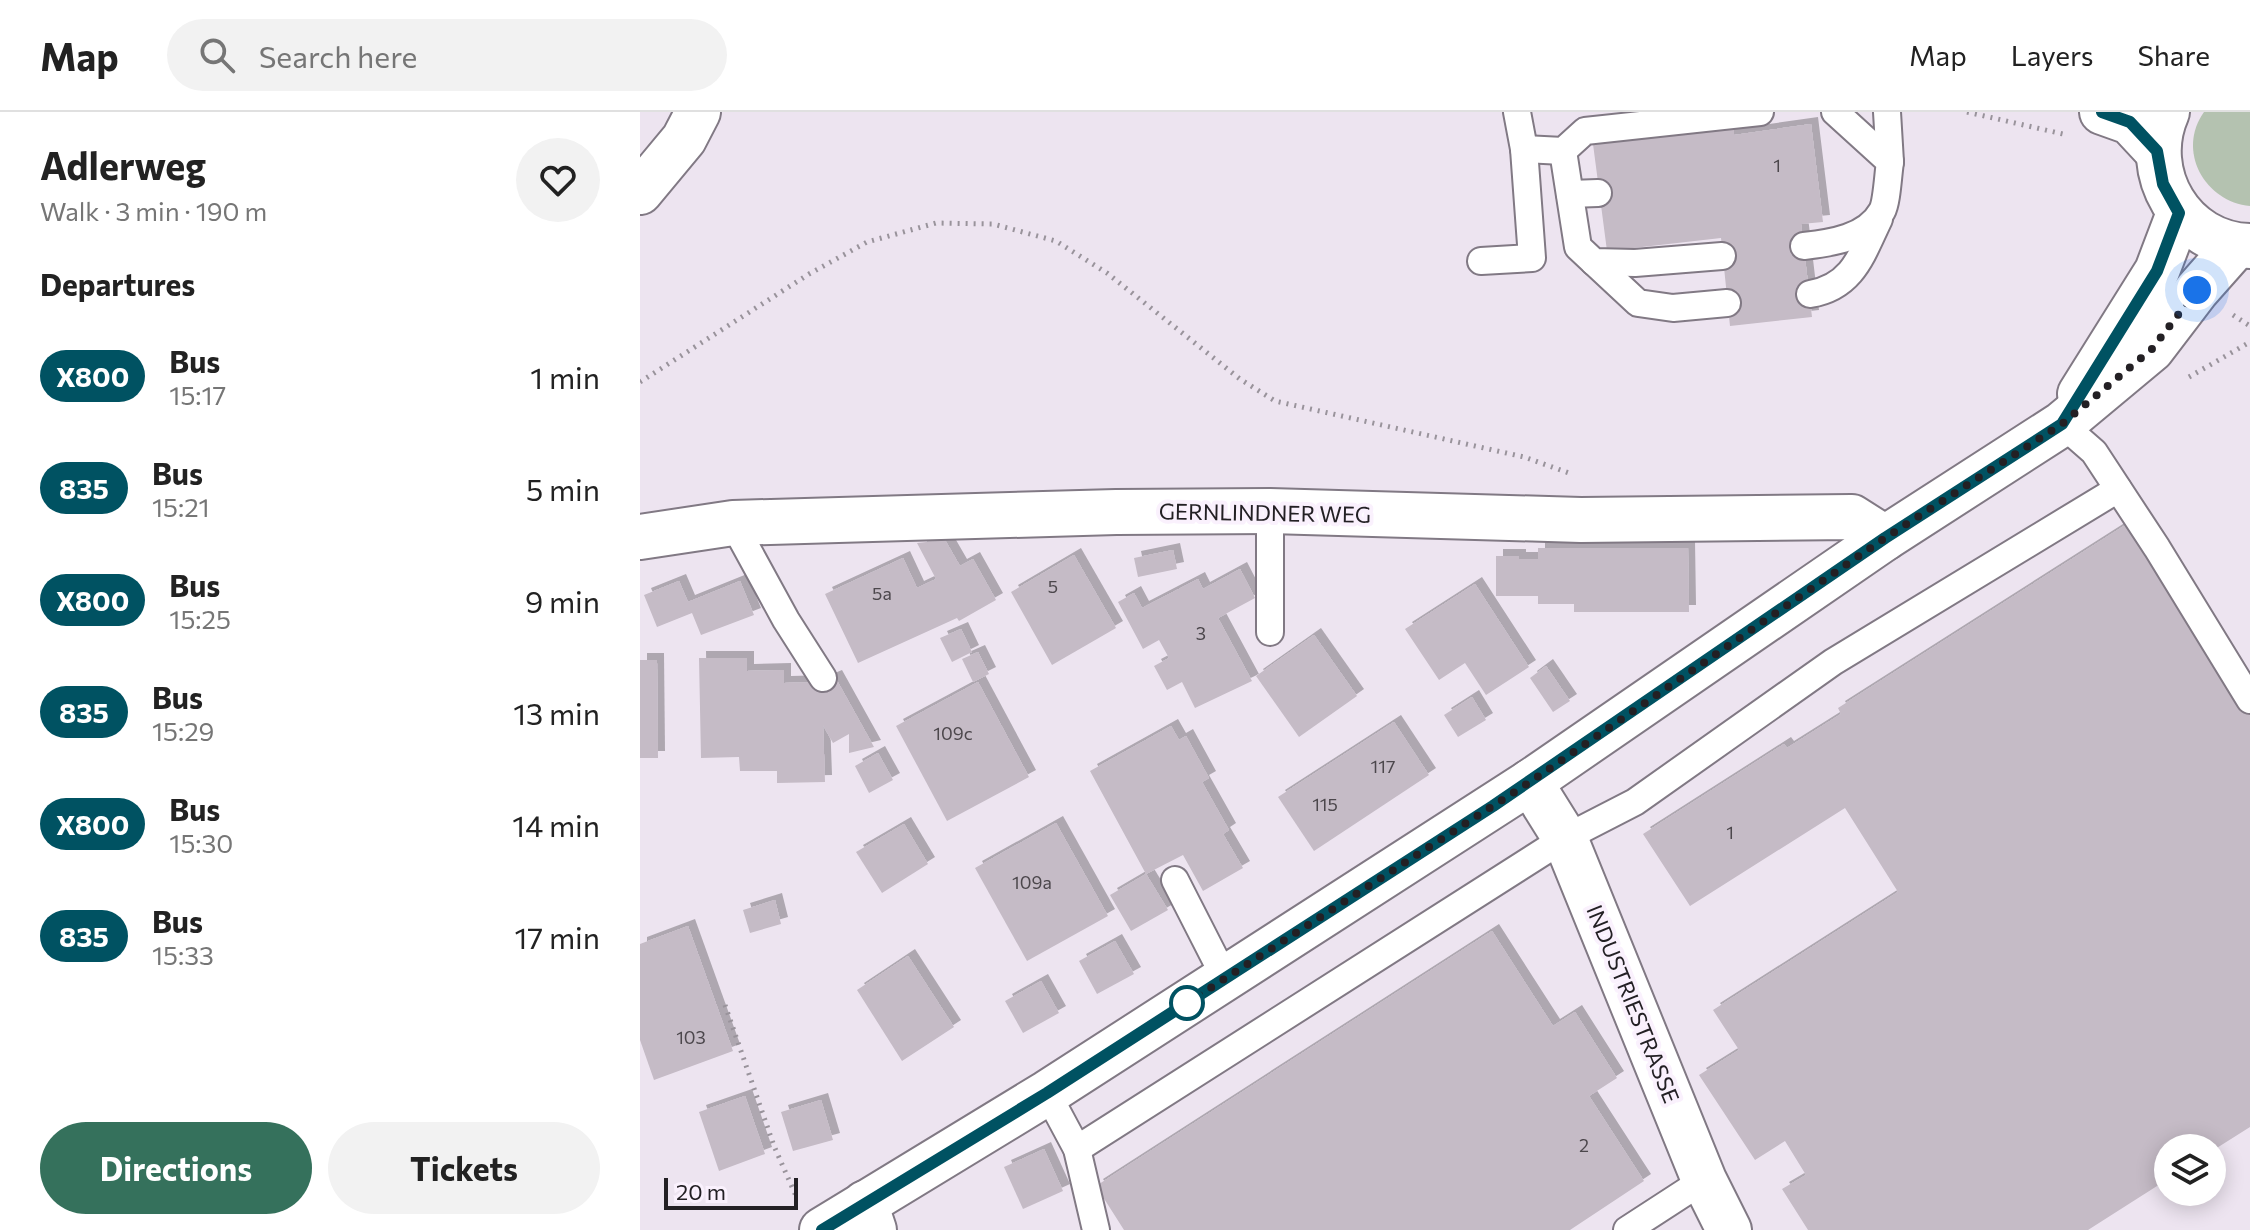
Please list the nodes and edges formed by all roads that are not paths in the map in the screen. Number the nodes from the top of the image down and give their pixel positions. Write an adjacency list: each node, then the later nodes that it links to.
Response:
1 (698, 112): 11 (street)
2 (1517, 112): 8 (lane)
3 (1760, 112): 9 (lane)
4 (1835, 112): 10 (lane)
5 (1887, 112): 10 (lane)
6 (2088, 124): 7 (street)
7 (2162, 131): 15 (street)
8 (1524, 149): 9 (lane); 20 (lane)
9 (1563, 151): 13 (lane)
10 (1890, 162): 14 (lane)
11 (640, 192)
12 (1598, 193): 13 (lane)
13 (1570, 194): 18 (lane)
14 (1882, 211): 16 (lane); 21 (lane)
15 (2179, 213): 17 (street); 23 (street)
16 (1804, 246)
17 (2243, 246): 23 (street)
18 (1592, 251): 19 (lane); 22 (lane)
19 (1722, 256)
20 (1481, 261)
21 (1810, 294)
22 (1727, 303)
23 (2062, 424): 24 (lane); 28 (street)
24 (2118, 489): 31 (lane); 33 (lane)
25 (1270, 511): 26 (street, GERNLINDNER WEG); 28 (street, GERNLINDNER WEG); 29 (lane)
26 (733, 523): 27 (street, GERNLINDNER WEG); 30 (lane)
27 (640, 537)
28 (1885, 538): 32 (street)
29 (1270, 632)
30 (823, 678)
31 (2250, 700)
32 (1530, 782): 33 (street, INDUSTRIESTRASSE); 35 (street)
33 (1565, 838): 37 (lane); 38 (street, INDUSTRIESTRASSE)
34 (1175, 880): 35 (lane)
35 (1225, 978): 36 (street)
36 (1047, 1093): 37 (lane); 40 (street)
37 (1077, 1149): 41 (lane)
38 (1704, 1180): 42 (lane); 43 (street, INDUSTRIESTRASSE)
39 (810, 1216): 40 (street)
40 (870, 1217)
41 (1096, 1230)
42 (1627, 1230)
43 (1729, 1230)

